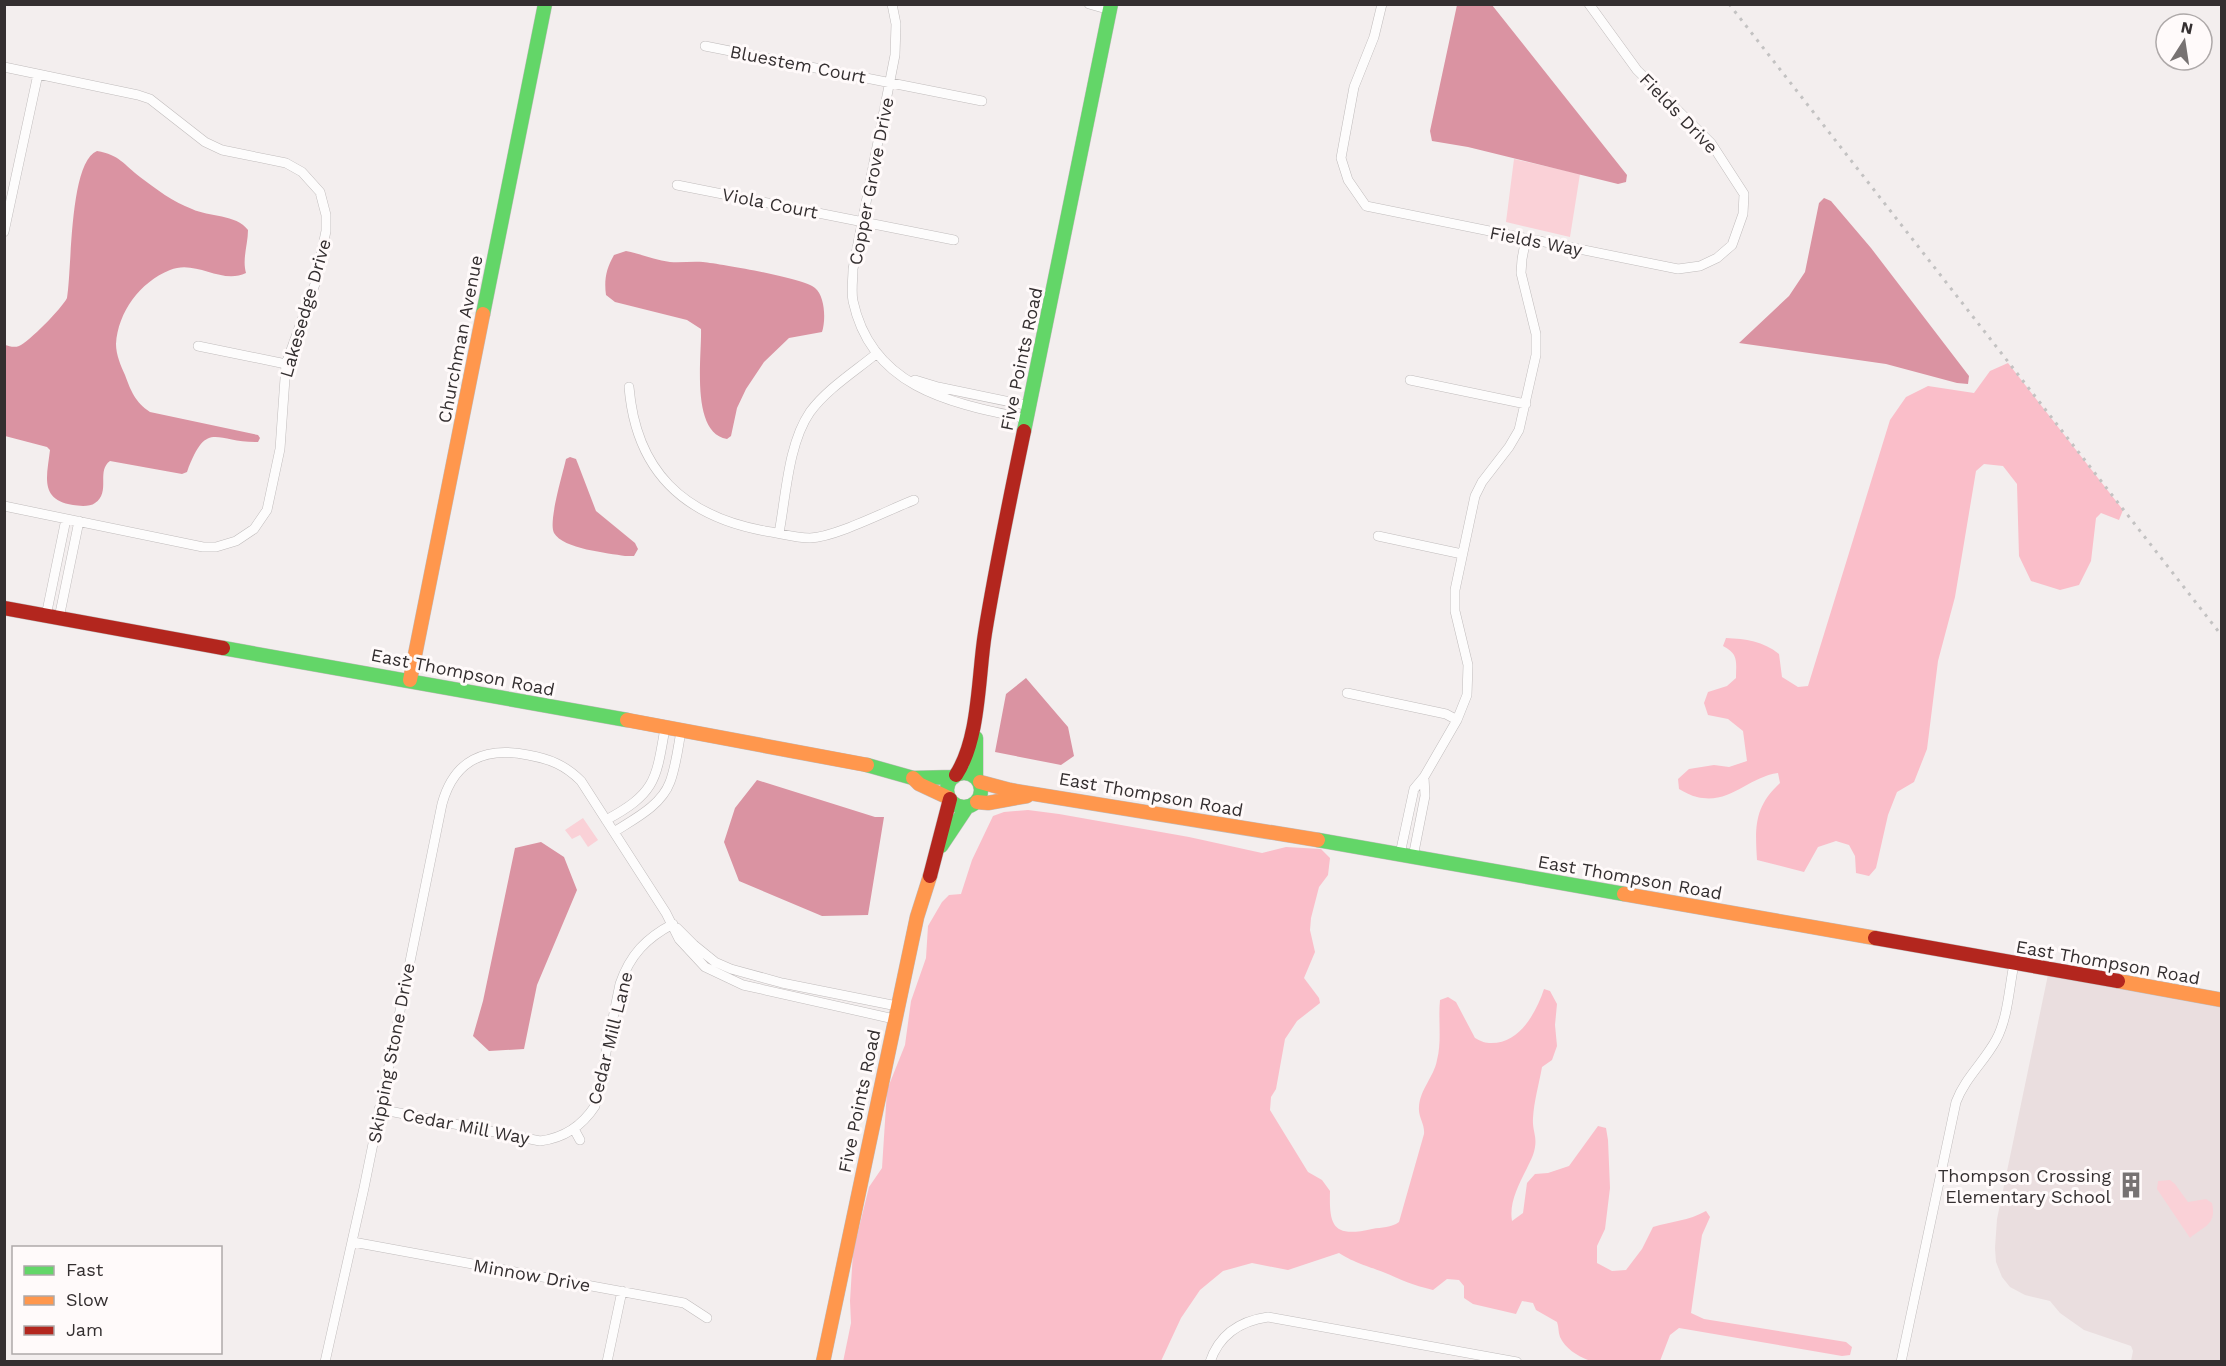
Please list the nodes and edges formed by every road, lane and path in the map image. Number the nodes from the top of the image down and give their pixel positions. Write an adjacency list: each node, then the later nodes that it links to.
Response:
1 (545, 4): 34 (main road, Churchman Avenue)
2 (892, 4): 10 (street, Copper Grove Drive)
3 (1089, 4): 6 (street)
4 (1382, 4): 15 (street, Fields Way)
5 (1589, 4): 17 (street, Fields Drive)
6 (1110, 7): 24 (main road, Five Points Road)
7 (705, 46): 10 (street, Bluestem Court)
8 (4, 67): 9 (street)
9 (38, 74): 14 (street); 20 (street, Lakesedge Drive)
10 (890, 83): 11 (street, Bluestem Court); 13 (street, Copper Grove Drive)
11 (982, 101)
12 (677, 184): 13 (street, Viola Court)
13 (862, 222): 16 (street, Viola Court); 19 (street, Copper Grove Drive)
14 (4, 232)
15 (1526, 238): 17 (street, Fields Way); 23 (street)
16 (954, 240)
17 (1717, 258)
18 (198, 346): 20 (street)
19 (876, 354): 24 (street, Copper Grove Drive); 29 (street)
20 (285, 364): 28 (street, Lakesedge Drive)
21 (1410, 380): 23 (street)
22 (629, 387): 29 (street)
23 (1526, 404): 31 (street)
24 (1028, 412): 37 (main road, Five Points Road)
25 (914, 500): 29 (street)
26 (4, 506): 27 (street, Lakesedge Drive)
27 (66, 519): 28 (street, Lakesedge Drive); 33 (street)
28 (79, 522): 33 (street)
29 (779, 533)
30 (1378, 536): 31 (street)
31 (1462, 554): 36 (street)
32 (4, 608): 33 (main road, East Thompson Road)
33 (52, 617): 34 (main road, East Thompson Road)
34 (410, 680): 38 (main road, East Thompson Road)
35 (1347, 693): 36 (street)
36 (1457, 720): 51 (street)
37 (974, 722): 40 (main road, Five Points Road); 42 (main road, Five Points Road)
38 (665, 728): 39 (main road, East Thompson Road); 44 (street)
39 (681, 731): 41 (main road, East Thompson Road); 47 (street)
40 (955, 776): 41 (main road, East Thompson Road); 42 (main road); 45 (main road)
41 (913, 778): 45 (main road, East Thompson Road)
42 (978, 780): 43 (main road, East Thompson Road); 46 (main road)
43 (1031, 793): 46 (main road, East Thompson Road); 51 (main road, East Thompson Road)
44 (642, 796): 47 (street); 48 (street)
45 (950, 799): 46 (main road); 50 (main road, Five Points Road)
46 (972, 805): 50 (main road, Five Points Road)
47 (651, 807): 49 (street)
48 (606, 820): 49 (street); 58 (street, Skipping Stone Drive)
49 (614, 832): 52 (street)
50 (938, 850): 57 (main road, Five Points Road)
51 (1406, 856): 53 (main road, East Thompson Road)
52 (673, 924): 54 (street); 56 (street); 59 (street, Cedar Mill Lane)
53 (2014, 964): 55 (main road, East Thompson Road); 69 (street)
54 (825, 991): 56 (street); 57 (street)
55 (2222, 1000)
56 (822, 1003): 57 (street)
57 (896, 1012): 66 (main road, Five Points Road)
58 (379, 1109): 59 (street, Cedar Mill Way); 61 (street, Skipping Stone Drive)
59 (574, 1129): 60 (street)
60 (580, 1140)
61 (352, 1242): 62 (street, Minnow Drive); 64 (street, Skipping Stone Drive)
62 (622, 1291): 63 (street, Minnow Drive); 65 (street)
63 (707, 1318)
64 (325, 1362)
65 (607, 1362)
66 (823, 1362)
67 (1210, 1362): 68 (street)
68 (1517, 1362)
69 (1901, 1362)

